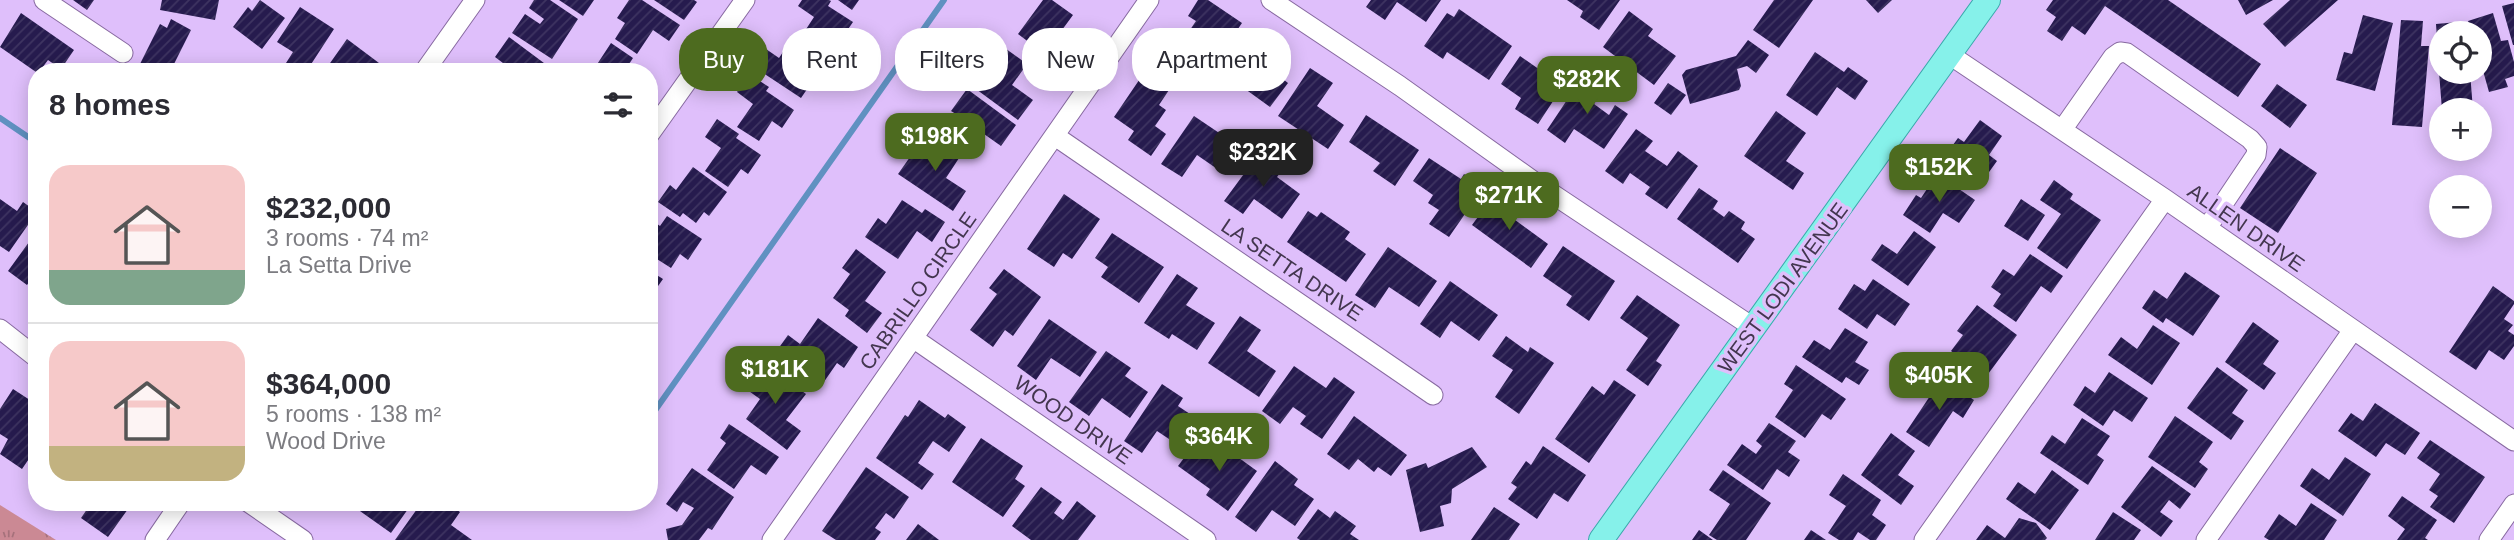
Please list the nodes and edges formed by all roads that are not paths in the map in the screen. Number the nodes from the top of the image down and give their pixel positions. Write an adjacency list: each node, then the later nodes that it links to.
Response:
1 (44, 0): 7 (street)
2 (475, 0): 9 (street)
3 (745, 0): 10 (street)
4 (1149, 0): 12 (street, CABRILLO CIRCLE)
5 (1271, 0): 15 (street)
6 (1988, 0): 8 (main road, WEST LODI AVENUE)
7 (122, 53)
8 (1950, 55): 11 (street, ALLEN DRIVE); 15 (main road, WEST LODI AVENUE)
9 (430, 63)
10 (658, 122)
11 (2062, 130): 13 (street, ALLEN DRIVE); 14 (street)
12 (1055, 136): 18 (street, CABRILLO CIRCLE); 20 (street, LA SETTA DRIVE)
13 (2165, 199): 14 (street, ALLEN DRIVE); 30 (street)
14 (2207, 228): 17 (street, ALLEN DRIVE)
15 (1754, 328): 29 (main road, WEST LODI AVENUE)
16 (0, 329): 19 (street)
17 (2353, 330): 21 (street, ALLEN DRIVE); 31 (street)
18 (913, 338): 27 (street, CABRILLO CIRCLE); 28 (street, WOOD DRIVE)
19 (28, 351)
20 (1433, 395)
21 (2514, 441)
22 (2514, 504): 32 (street)
23 (175, 511): 25 (street)
24 (261, 511): 26 (street)
25 (155, 540)
26 (303, 540)
27 (772, 540)
28 (1206, 540)
29 (1601, 540)
30 (1924, 540)
31 (2206, 540)
32 (2488, 540)

